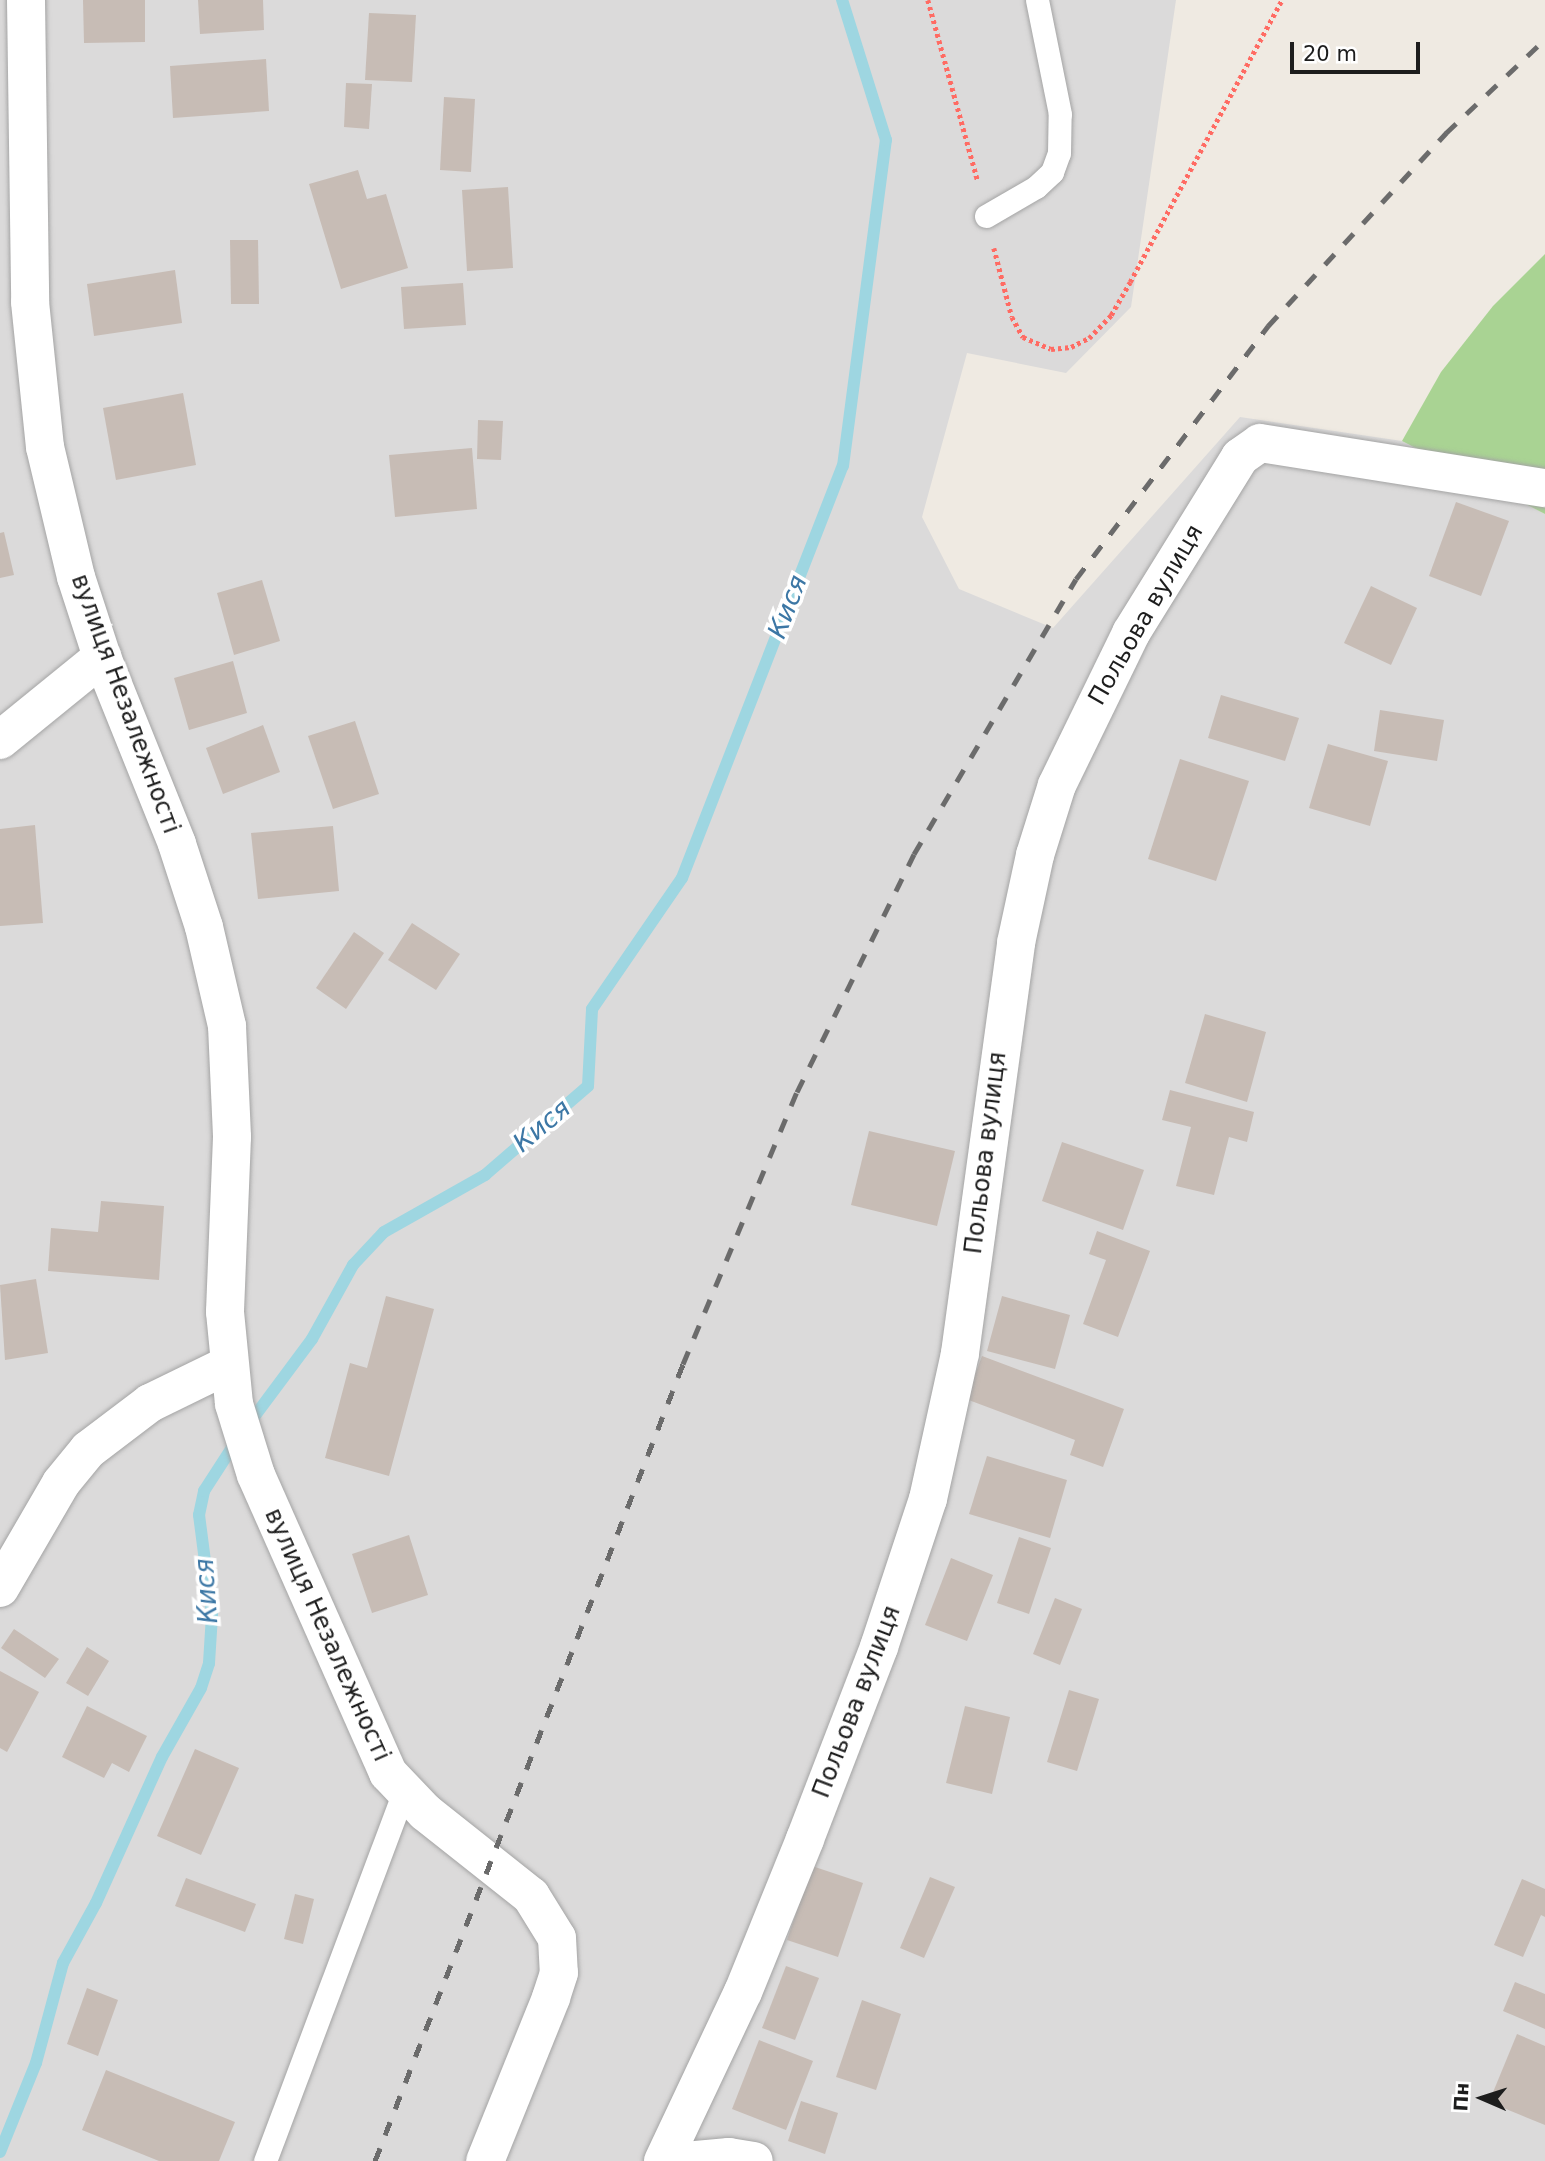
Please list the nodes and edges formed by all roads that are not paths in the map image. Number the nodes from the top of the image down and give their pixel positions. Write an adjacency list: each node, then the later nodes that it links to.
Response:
1 (26, 0): 5 (street, вулиця Незалежності)
2 (1037, 0): 3 (lane)
3 (986, 216)
4 (1545, 488): 12 (street, Польова вулиця)
5 (102, 657): 6 (street); 7 (street, вулиця Незалежності)
6 (0, 740)
7 (228, 1365): 8 (street); 9 (street, вулиця Незалежності)
8 (0, 1588)
9 (404, 1792): 10 (lane); 11 (street, вулиця Незалежності)
10 (265, 2161)
11 (485, 2161)
12 (663, 2161)
13 (685, 2161): 14 (street)
14 (754, 2161)

